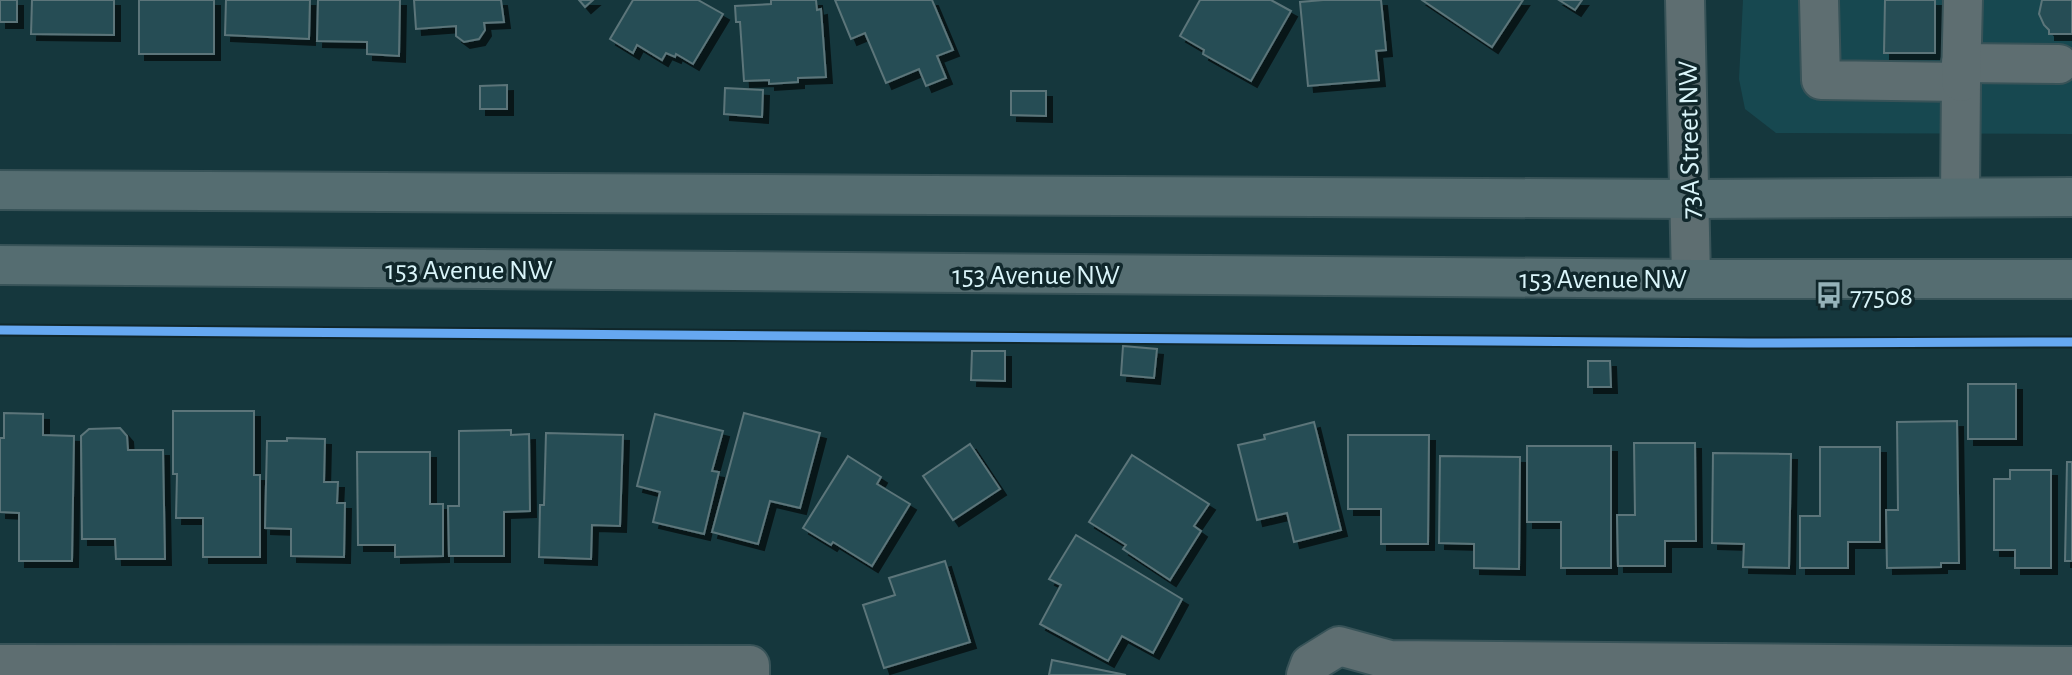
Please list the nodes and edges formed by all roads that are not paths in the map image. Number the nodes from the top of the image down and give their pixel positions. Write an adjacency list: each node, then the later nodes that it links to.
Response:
1 (1685, 0): 9 (street, 73A Street NW)
2 (1819, 0): 5 (street)
3 (1962, 0): 5 (street)
4 (2059, 64): 5 (street)
5 (1961, 73): 7 (street)
6 (0, 190): 9 (main road)
7 (1960, 197): 8 (main road); 9 (main road)
8 (2072, 197)
9 (1690, 199): 11 (street, 73A Street NW)
10 (0, 265): 11 (main road, 153 Avenue NW)
11 (1691, 279): 12 (main road, 153 Avenue NW)
12 (2072, 279)
13 (0, 664): 16 (street)
14 (2072, 666): 15 (street)
15 (1308, 669)
16 (750, 670)

